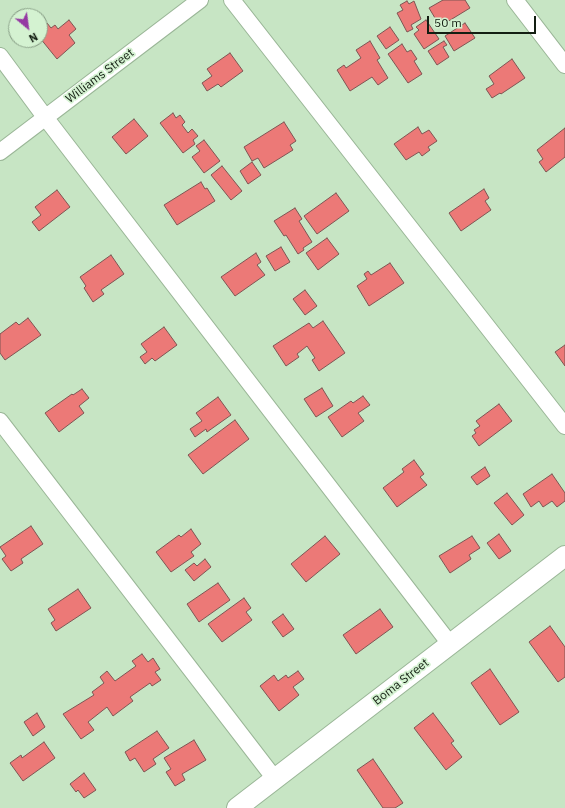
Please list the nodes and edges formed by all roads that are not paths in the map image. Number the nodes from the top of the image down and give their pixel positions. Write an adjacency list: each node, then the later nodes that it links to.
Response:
1 (200, 0): 6 (street, Williams Street)
2 (232, 0): 9 (street)
3 (515, 0): 5 (street)
4 (0, 56): 6 (street)
5 (565, 65)
6 (45, 117): 7 (street, Williams Street); 11 (street)
7 (0, 152)
8 (0, 420): 12 (street)
9 (565, 426)
10 (565, 556): 11 (street, Boma Street)
11 (450, 644): 12 (street, Boma Street)
12 (275, 779): 13 (street, Boma Street)
13 (237, 808)

